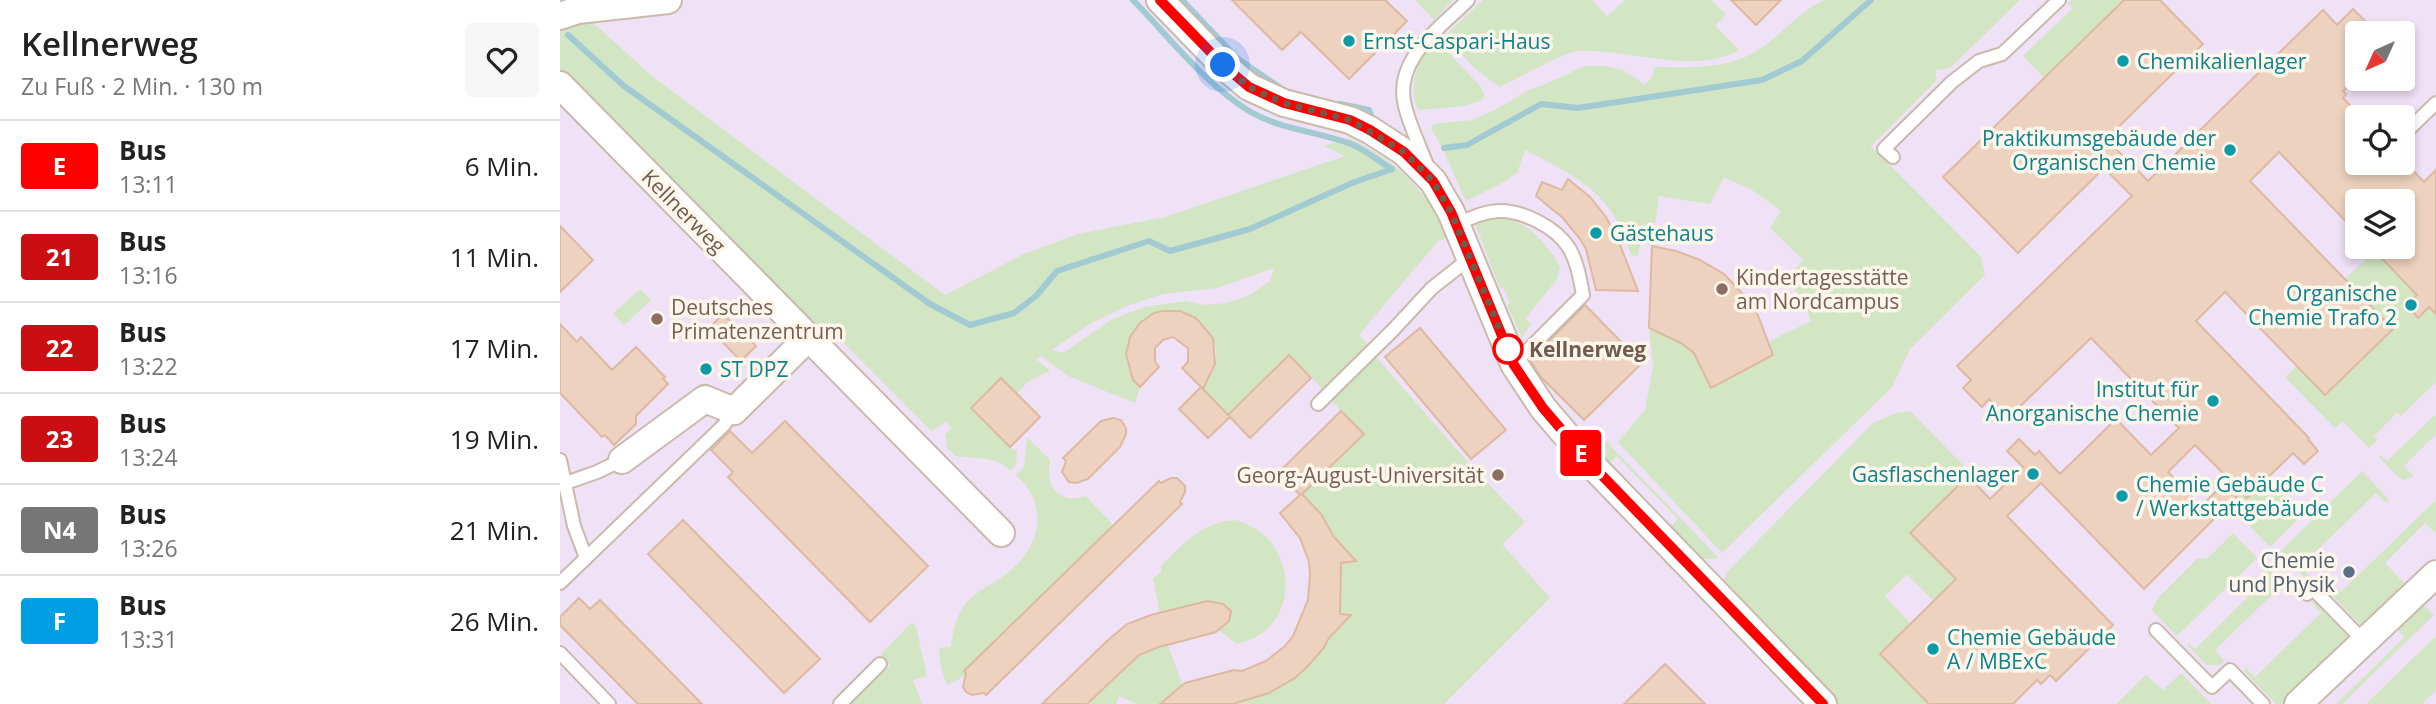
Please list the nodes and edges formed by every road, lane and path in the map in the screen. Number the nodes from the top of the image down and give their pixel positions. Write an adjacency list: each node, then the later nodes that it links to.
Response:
1 (668, 0): 5 (street)
2 (1160, 0): 10 (street)
3 (1468, 0): 10 (lane)
4 (2059, 0): 9 (lane)
5 (560, 16)
6 (560, 85): 13 (street, Kellnerweg)
7 (2436, 103): 8 (lane)
8 (2415, 123)
9 (1893, 158)
10 (1433, 181): 11 (street)
11 (1456, 225): 12 (street); 14 (lane)
12 (1469, 259): 14 (street); 15 (lane)
13 (809, 337): 16 (street); 20 (street, Kellnerweg)
14 (1514, 365): 31 (street)
15 (1318, 404)
16 (734, 411): 18 (street); 21 (lane)
17 (560, 460): 19 (lane)
18 (622, 460): 19 (lane)
19 (562, 484): 21 (lane)
20 (1001, 533)
21 (586, 558): 23 (lane)
22 (2436, 574): 26 (street)
23 (560, 583)
24 (2307, 594): 26 (lane)
25 (2156, 630): 32 (lane)
26 (2363, 640): 33 (street)
27 (560, 653): 29 (lane)
28 (880, 664): 30 (lane)
29 (609, 704)
30 (840, 704)
31 (1823, 704)
32 (2263, 704)
33 (2298, 704)

